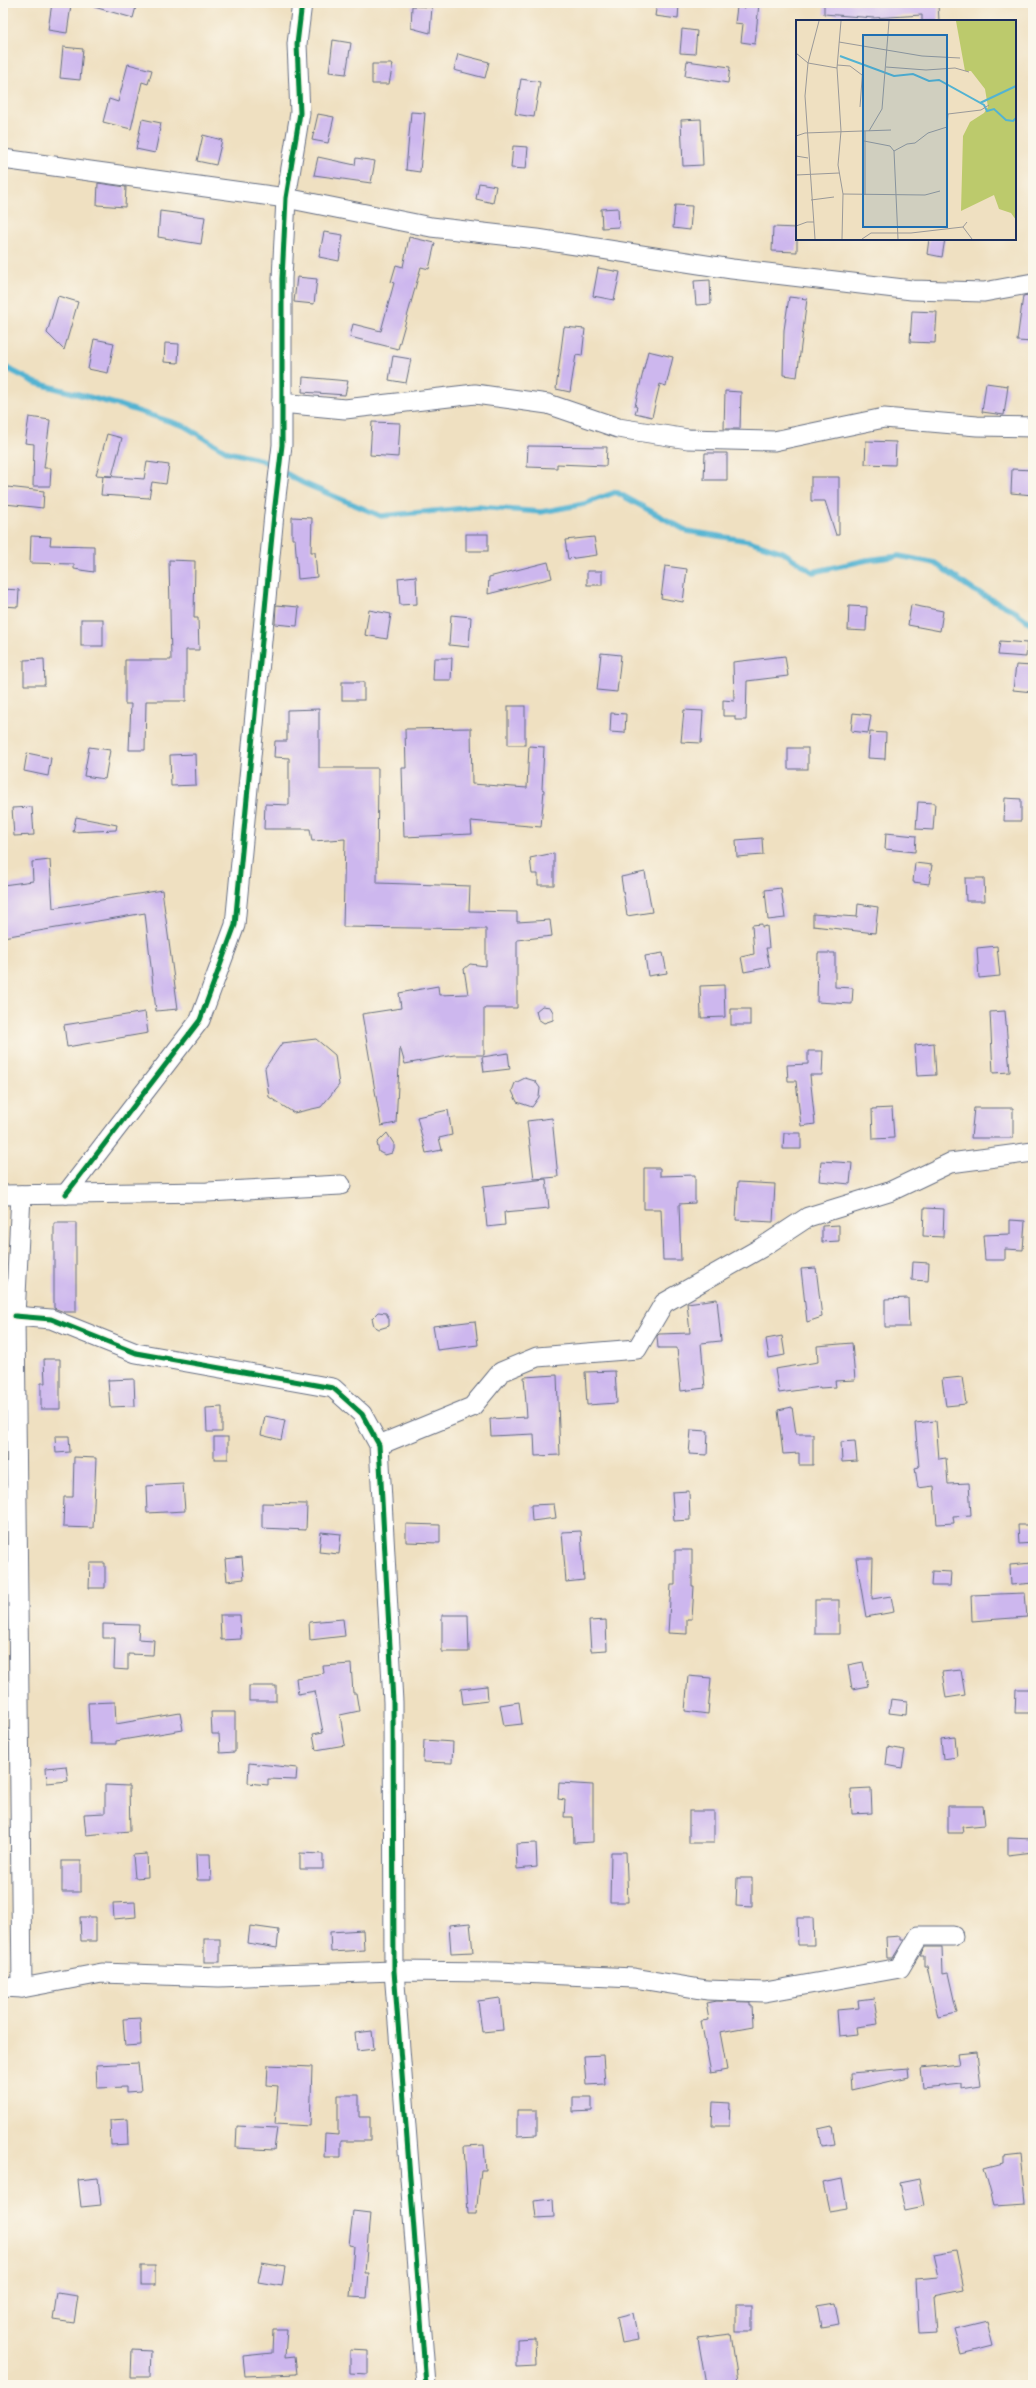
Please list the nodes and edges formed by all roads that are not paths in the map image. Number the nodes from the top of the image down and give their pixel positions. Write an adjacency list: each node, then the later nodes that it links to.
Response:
1 (302, 3): 3 (street)
2 (3, 159): 3 (street)
3 (286, 198): 4 (street); 5 (street)
4 (1033, 283)
5 (281, 403): 6 (street); 9 (street)
6 (1033, 427)
7 (1033, 1152): 12 (street)
8 (341, 1185): 9 (street)
9 (66, 1194): 10 (street)
10 (12, 1195): 11 (street)
11 (15, 1316): 12 (street); 16 (street)
12 (379, 1445): 14 (street)
13 (953, 1936): 14 (street)
14 (394, 1971): 16 (street); 17 (street)
15 (3, 1987): 16 (street)
16 (22, 1988)
17 (426, 2385)

